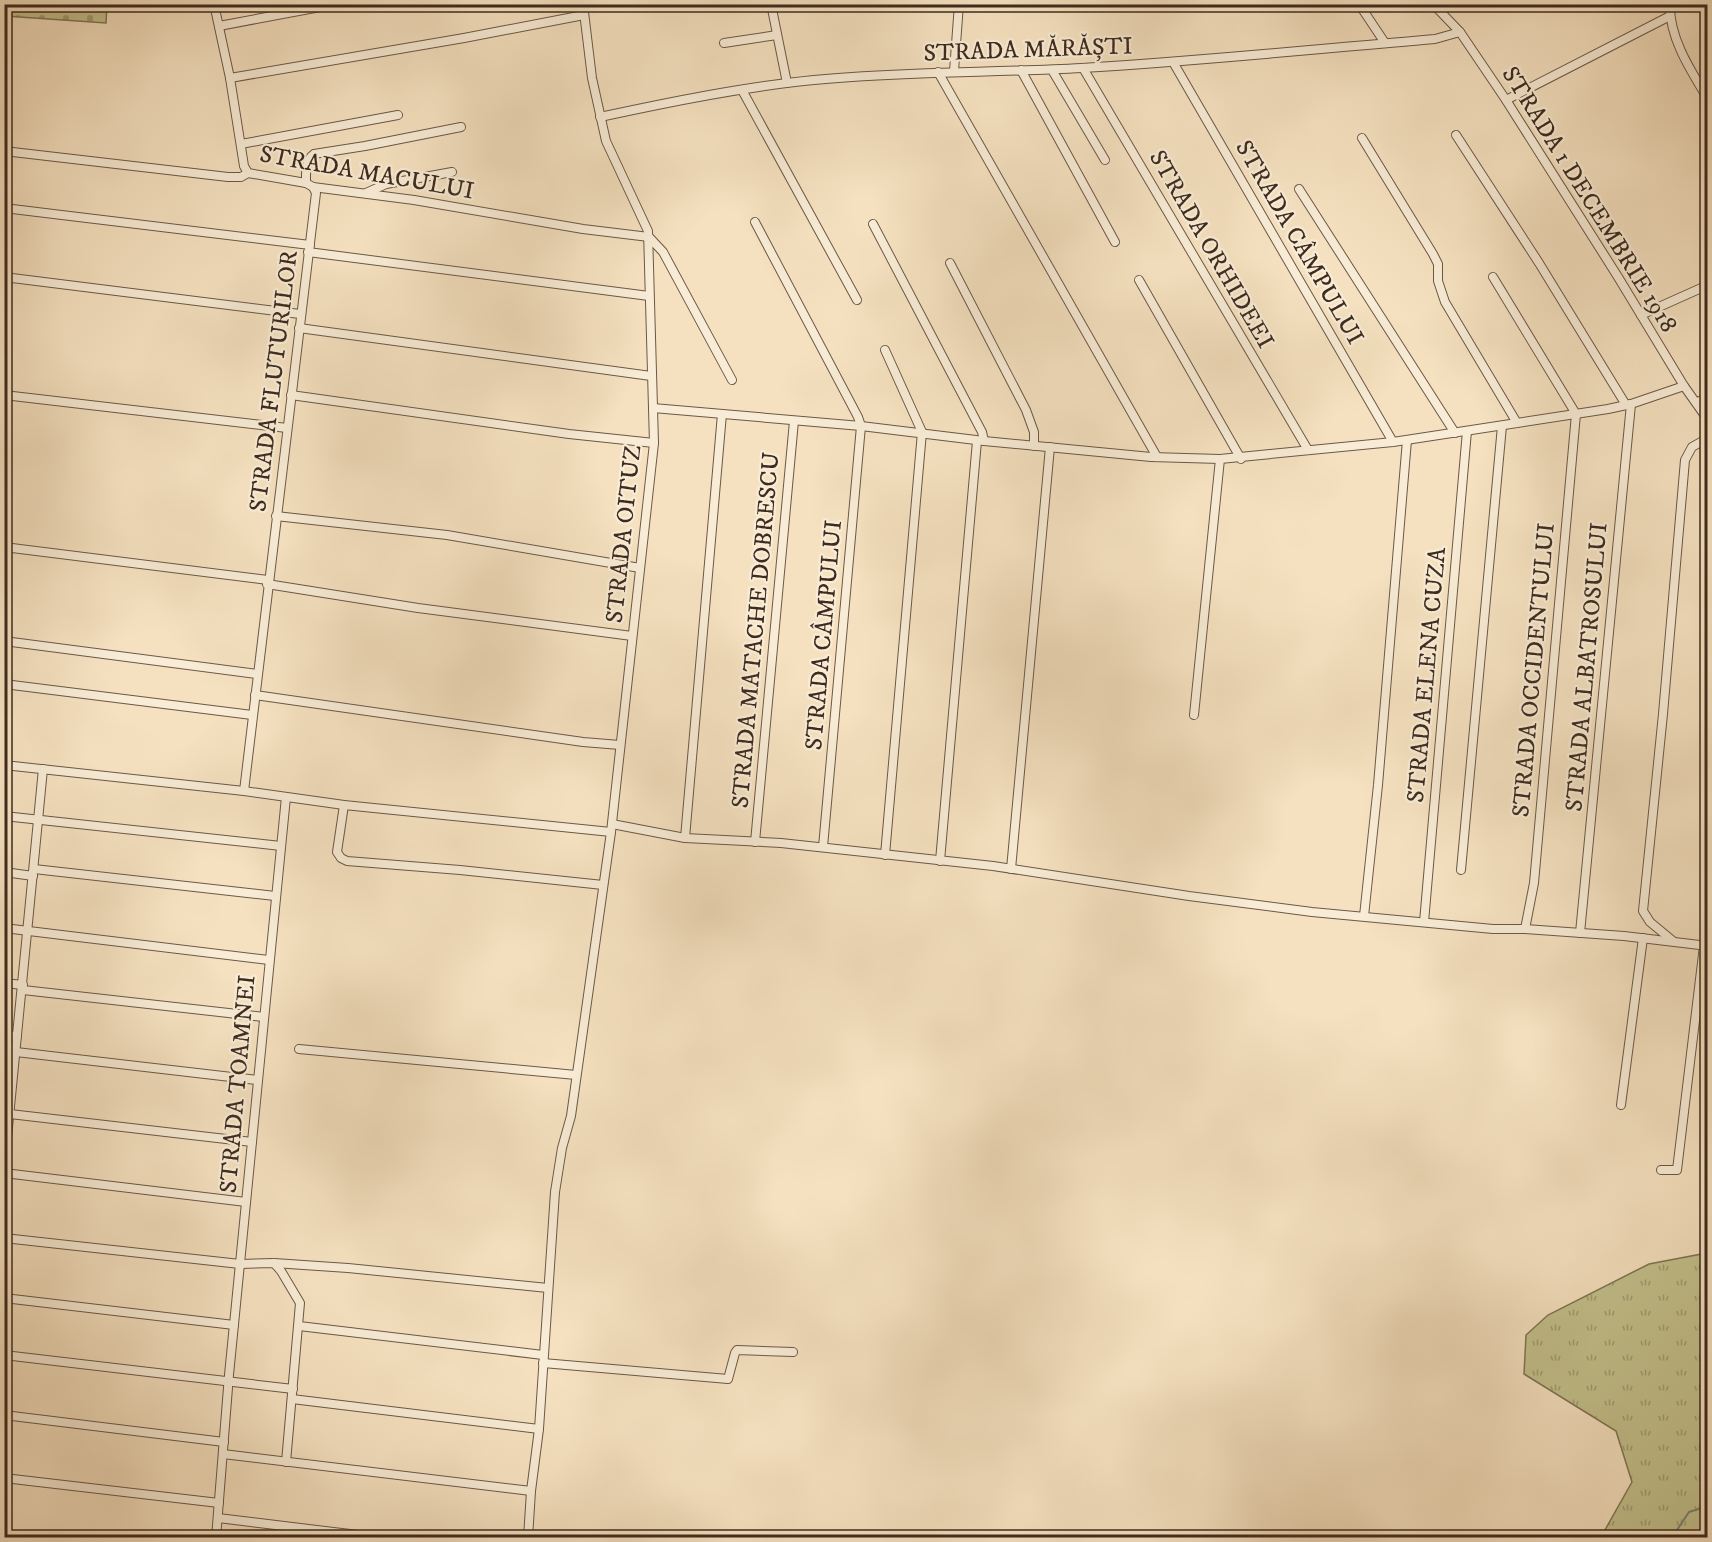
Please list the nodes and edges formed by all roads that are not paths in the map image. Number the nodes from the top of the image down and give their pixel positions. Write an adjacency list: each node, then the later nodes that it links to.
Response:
1 (214, 4): 11 (street, STRADA MACULUI)
2 (336, 4): 11 (street)
3 (583, 4): 9 (street, STRADA OITUZ)
4 (771, 4): 13 (street)
5 (959, 4): 20 (street)
6 (1359, 4): 15 (street)
7 (1433, 4): 12 (street, STRADA 1 DECEMBRIE 1918)
8 (1670, 4): 10 (street)
9 (584, 15): 22 (street); 28 (street, STRADA OITUZ)
10 (1670, 16): 25 (street); 26 (street)
11 (219, 26): 22 (street, STRADA MACULUI)
12 (1460, 32): 15 (street, STRADA MĂRĂȘTI); 26 (street, STRADA 1 DECEMBRIE 1918)
13 (777, 36): 14 (street); 23 (street)
14 (724, 43)
15 (1385, 43): 16 (street, STRADA MĂRĂȘTI)
16 (1173, 62): 17 (street, STRADA MĂRĂȘTI); 80 (street, STRADA CÂMPULUI)
17 (1083, 68): 19 (street, STRADA MĂRĂȘTI); 84 (street, STRADA ORHIDEEI)
18 (1021, 70): 19 (street, STRADA MĂRĂȘTI); 20 (street, STRADA MĂRĂȘTI); 44 (street)
19 (1052, 70): 34 (street)
20 (954, 71): 21 (street, STRADA MĂRĂȘTI)
21 (938, 72): 23 (street, STRADA MĂRĂȘTI); 85 (street)
22 (230, 78): 32 (street, STRADA MACULUI)
23 (788, 83): 24 (street, STRADA MĂRĂȘTI)
24 (742, 90): 28 (street, STRADA MĂRĂȘTI); 52 (street)
25 (1707, 99)
26 (1506, 100): 54 (street, STRADA 1 DECEMBRIE 1918)
27 (398, 115): 32 (street)
28 (600, 117): 43 (street, STRADA OITUZ)
29 (461, 127): 37 (street, STRADA FLUTURILOR)
30 (1456, 135): 64 (street)
31 (1362, 138): 70 (street)
32 (241, 144): 36 (street, STRADA MACULUI)
33 (4, 151): 36 (street)
34 (1105, 160)
35 (452, 172): 39 (street)
36 (248, 173): 37 (street, STRADA MACULUI)
37 (309, 185): 39 (street, STRADA MACULUI); 45 (street, STRADA FLUTURILOR)
38 (1299, 189): 76 (street)
39 (365, 193): 43 (street, STRADA MACULUI)
40 (4, 208): 45 (street)
41 (755, 222): 71 (street)
42 (873, 224): 79 (street)
43 (649, 237): 51 (street, STRADA OITUZ); 58 (street)
44 (1114, 242)
45 (309, 248): 51 (street); 53 (street, STRADA FLUTURILOR)
46 (950, 263): 82 (street)
47 (4, 277): 53 (street)
48 (1492, 277): 67 (street)
49 (1139, 280): 87 (street)
50 (1707, 285): 54 (street)
51 (650, 296): 57 (street, STRADA OITUZ)
52 (856, 300)
53 (300, 314): 55 (street, STRADA FLUTURILOR)
54 (1641, 315): 59 (street, STRADA 1 DECEMBRIE 1918)
55 (299, 328): 57 (street); 61 (street, STRADA FLUTURILOR)
56 (885, 350): 75 (street)
57 (651, 376): 65 (street, STRADA OITUZ)
58 (732, 380)
59 (1683, 386): 63 (street, STRADA 1 DECEMBRIE 1918); 64 (street)
60 (4, 395): 73 (street)
61 (291, 395): 73 (street, STRADA FLUTURILOR); 81 (street)
62 (1707, 398): 63 (street)
63 (1697, 402): 68 (street, STRADA 1 DECEMBRIE 1918)
64 (1629, 405): 67 (street); 125 (street, STRADA ALBATROSULUI)
65 (653, 408): 66 (street); 81 (street, STRADA OITUZ)
66 (722, 414): 69 (street); 108 (street)
67 (1576, 414): 70 (street); 123 (street, STRADA OCCIDENTULUI)
68 (1707, 420)
69 (794, 421): 71 (street); 109 (street, STRADA MATACHE DOBRESCU)
70 (1517, 423): 72 (street)
71 (861, 426): 75 (street); 111 (street, STRADA CÂMPULUI)
72 (1502, 426): 74 (street); 115 (street)
73 (287, 428): 88 (street, STRADA FLUTURILOR)
74 (1467, 431): 76 (street); 121 (street, STRADA ELENA CUZA)
75 (922, 432): 79 (street); 112 (street)
76 (1455, 433): 78 (street)
77 (1707, 438): 127 (street)
78 (1407, 440): 80 (street); 120 (street)
79 (980, 441): 82 (street); 113 (street)
80 (1393, 442): 84 (street)
81 (654, 443): 90 (street, STRADA OITUZ)
82 (1034, 446): 83 (street)
83 (1050, 447): 85 (street); 114 (street)
84 (1308, 450): 87 (street)
85 (1157, 458): 86 (street)
86 (1220, 459): 87 (street); 98 (street)
87 (1241, 459)
88 (276, 516): 90 (street); 91 (street, STRADA FLUTURILOR)
89 (4, 548): 91 (street)
90 (640, 568): 92 (street, STRADA OITUZ)
91 (268, 582): 92 (street); 94 (street, STRADA FLUTURILOR)
92 (632, 636): 99 (street, STRADA OITUZ)
93 (4, 641): 94 (street)
94 (257, 674): 96 (street, STRADA FLUTURILOR)
95 (4, 684): 97 (street)
96 (255, 695): 97 (street, STRADA FLUTURILOR); 99 (street)
97 (252, 715): 102 (street, STRADA FLUTURILOR)
98 (1194, 715)
99 (620, 745): 107 (street, STRADA OITUZ)
100 (4, 765): 101 (street)
101 (43, 769): 102 (street); 106 (street)
102 (244, 791): 103 (street)
103 (286, 797): 104 (street); 110 (street, STRADA TOAMNEI)
104 (344, 805): 107 (street); 118 (street)
105 (4, 816): 106 (street)
106 (38, 820): 110 (street); 117 (street)
107 (612, 828): 108 (street); 118 (street, STRADA OITUZ)
108 (684, 838): 109 (street)
109 (755, 842): 111 (street)
110 (281, 846): 119 (street, STRADA TOAMNEI)
111 (823, 847): 112 (street)
112 (885, 855): 113 (street)
113 (940, 861): 114 (street)
114 (1011, 869): 120 (street)
115 (1461, 870)
116 (4, 872): 117 (street)
117 (34, 872): 119 (street); 124 (street)
118 (603, 885): 137 (street, STRADA OITUZ)
119 (275, 896): 129 (street, STRADA TOAMNEI)
120 (1364, 916): 121 (street)
121 (1424, 922): 123 (street)
122 (4, 928): 124 (street)
123 (1525, 929): 125 (street)
124 (29, 931): 129 (street); 131 (street)
125 (1580, 933): 126 (street)
126 (1643, 938): 127 (street); 139 (street)
127 (1673, 941): 128 (street)
128 (1706, 946): 143 (street)
129 (269, 960): 132 (street, STRADA TOAMNEI)
130 (4, 983): 131 (street)
131 (23, 987): 132 (street); 134 (street)
132 (264, 1017): 138 (street, STRADA TOAMNEI)
133 (4, 1035): 134 (street)
134 (17, 1036): 136 (street)
135 (299, 1049): 137 (street)
136 (16, 1052): 138 (street); 140 (street)
137 (576, 1075): 149 (street, STRADA OITUZ)
138 (258, 1080): 141 (street, STRADA TOAMNEI)
139 (1621, 1105)
140 (10, 1114): 141 (street); 142 (street)
141 (252, 1142): 145 (street, STRADA TOAMNEI)
142 (4, 1168)
143 (1661, 1170)
144 (4, 1173): 145 (street)
145 (246, 1202): 148 (street, STRADA TOAMNEI)
146 (4, 1238): 148 (street)
147 (274, 1263): 148 (street); 149 (street); 152 (street)
148 (240, 1264): 151 (street, STRADA TOAMNEI)
149 (548, 1288): 155 (street, STRADA OITUZ)
150 (4, 1298): 151 (street)
151 (234, 1325): 156 (street, STRADA TOAMNEI)
152 (299, 1326): 155 (street); 157 (street)
153 (793, 1352): 155 (street)
154 (4, 1356): 156 (street)
155 (543, 1359): 159 (street, STRADA OITUZ)
156 (228, 1379): 157 (street); 160 (street, STRADA TOAMNEI)
157 (292, 1394): 159 (street); 162 (street)
158 (4, 1415): 160 (street)
159 (539, 1429): 164 (street, STRADA OITUZ)
160 (224, 1442): 161 (street, STRADA TOAMNEI)
161 (223, 1454): 162 (street); 165 (street, STRADA TOAMNEI)
162 (286, 1462): 164 (street)
163 (4, 1478): 165 (street)
164 (531, 1491): 169 (street, STRADA OITUZ)
165 (219, 1503): 166 (street, STRADA TOAMNEI)
166 (218, 1518): 167 (street, STRADA TOAMNEI); 168 (street)
167 (216, 1538)
168 (383, 1538)
169 (528, 1538)

